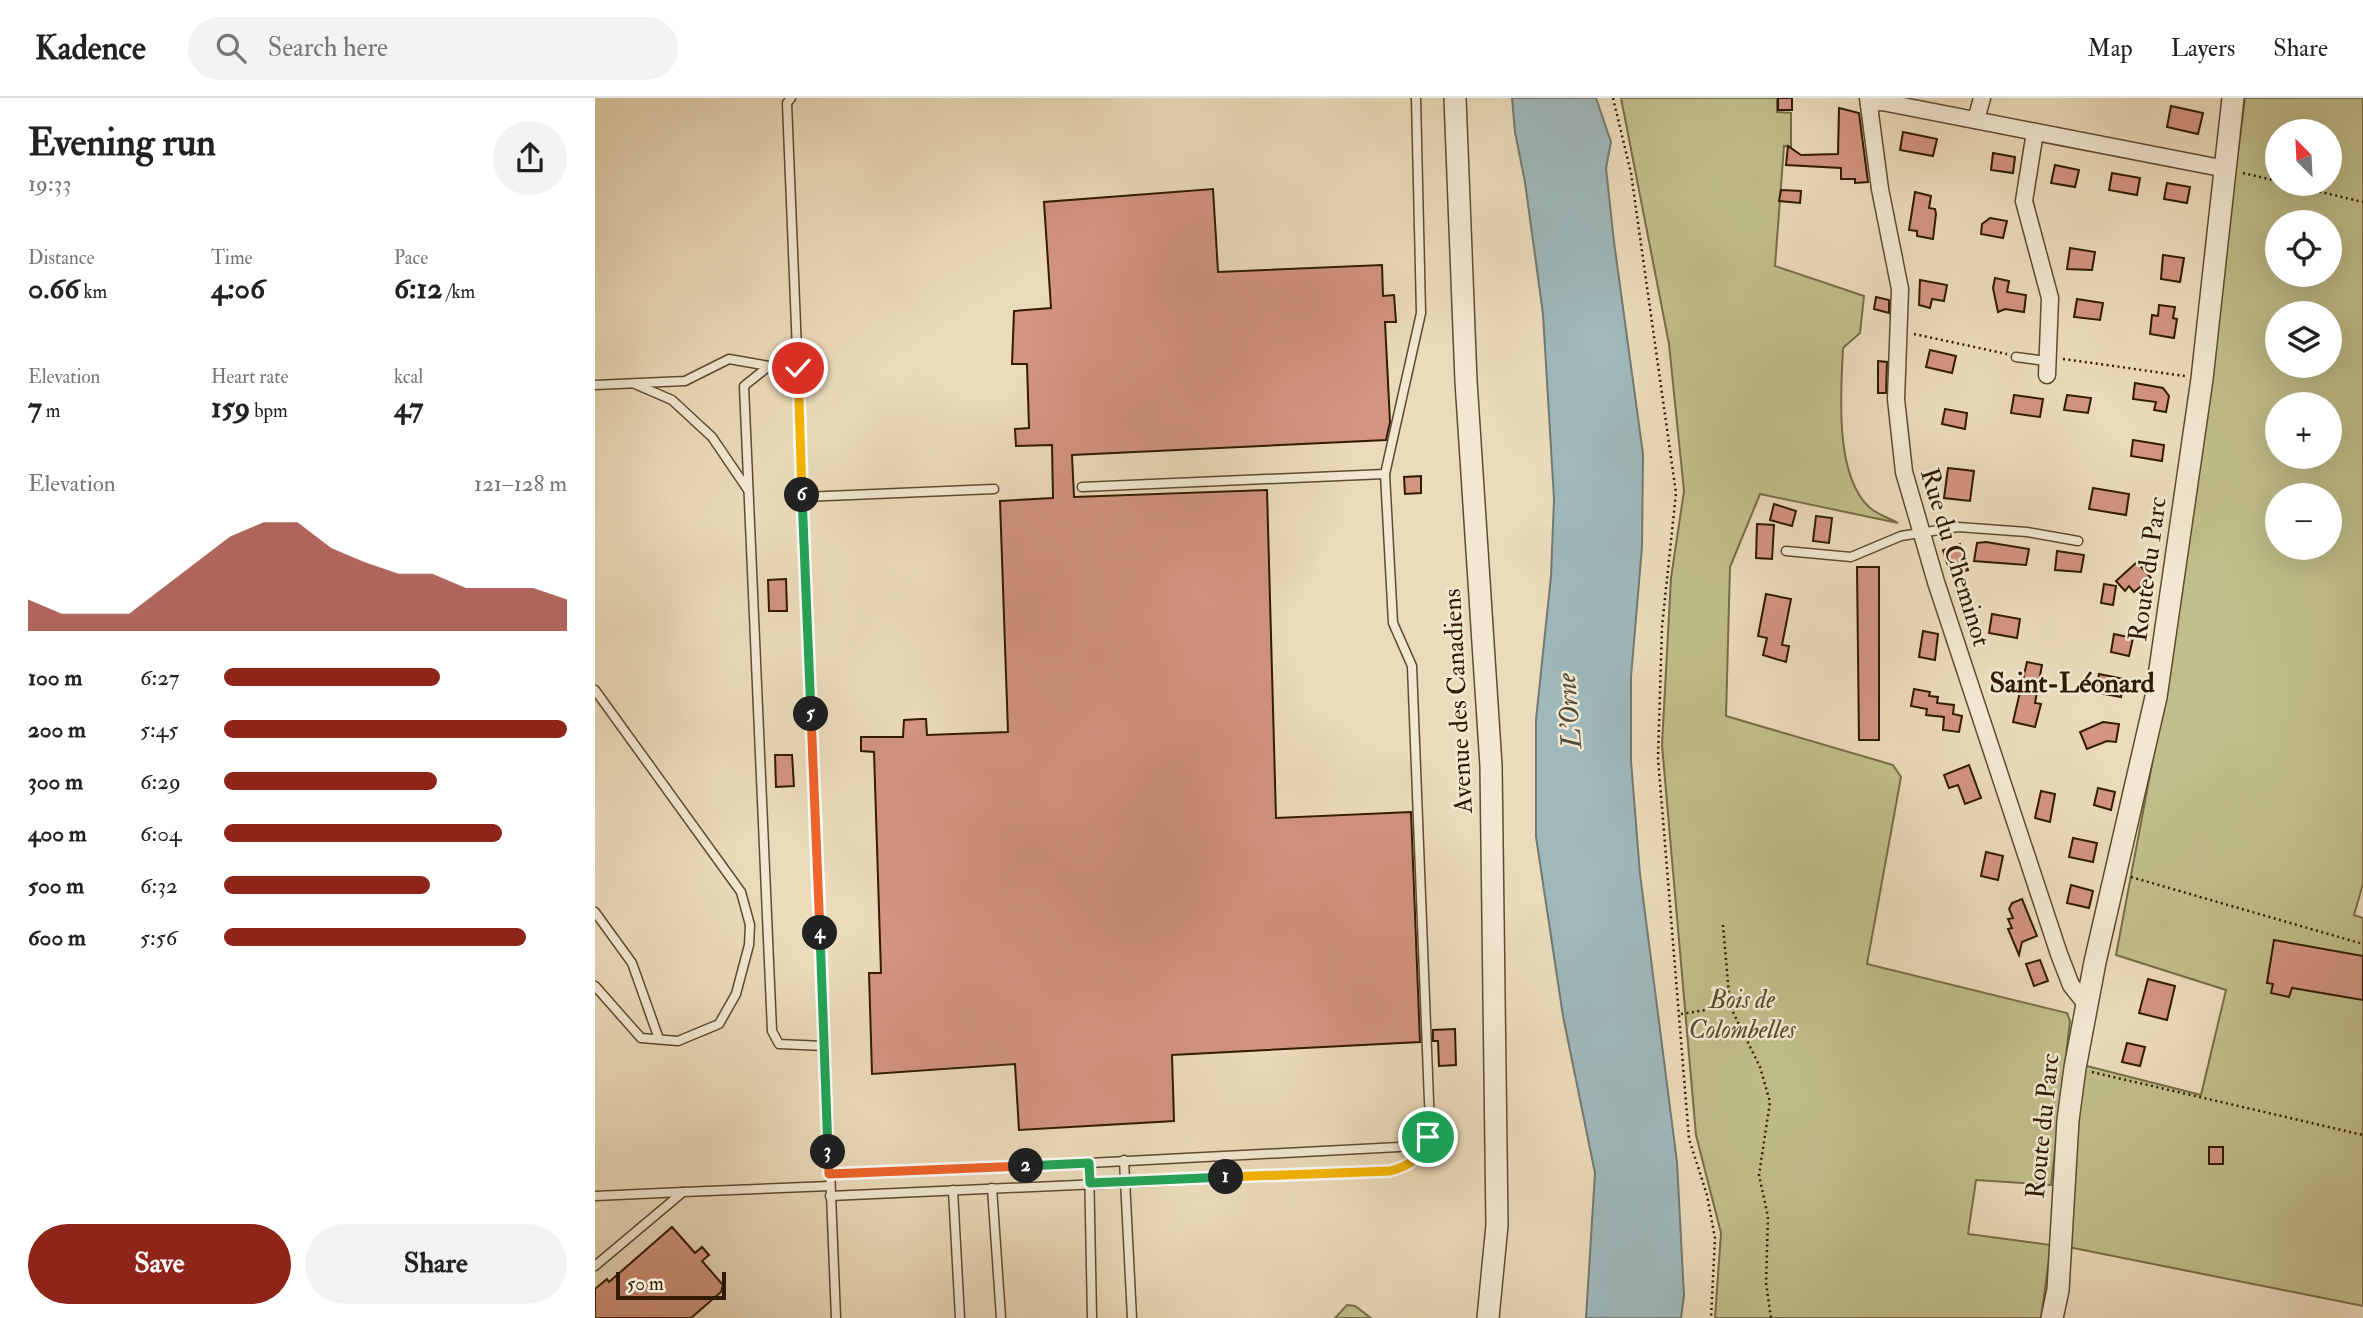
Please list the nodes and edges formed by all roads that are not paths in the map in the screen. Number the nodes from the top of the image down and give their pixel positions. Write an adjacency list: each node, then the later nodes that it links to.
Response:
1 (791, 98): 12 (lane)
2 (1416, 98): 16 (lane)
3 (1455, 98): 44 (street, Avenue des Canadiens)
4 (1982, 98): 7 (street)
5 (2233, 98): 9 (street, Route du Parc)
6 (1869, 101): 7 (street); 21 (street, Rue du Cheminot)
7 (1976, 120): 8 (street)
8 (2035, 132): 9 (street); 13 (street)
9 (2226, 169): 29 (street, Route du Parc)
10 (2016, 357): 13 (lane)
11 (769, 366): 12 (lane); 14 (lane); 19 (lane)
12 (798, 368): 20 (lane)
13 (2047, 368)
14 (632, 383): 15 (lane); 19 (lane)
15 (595, 385)
16 (1385, 474): 17 (lane); 32 (lane)
17 (1083, 487)
18 (994, 489): 20 (lane)
19 (748, 490): 27 (lane)
20 (803, 497): 31 (lane)
21 (1922, 531): 22 (lane); 23 (lane); 29 (street, Rue du Cheminot)
22 (2078, 541)
23 (1786, 551)
24 (595, 690): 26 (lane)
25 (595, 912): 30 (lane)
26 (750, 925): 27 (lane); 30 (lane)
27 (767, 925): 31 (lane)
28 (595, 986): 30 (lane)
29 (2085, 1004): 50 (street, Route du Parc)
30 (659, 1040)
31 (824, 1046): 35 (lane)
32 (1429, 1111): 33 (lane); 36 (lane)
33 (1124, 1160): 34 (lane); 36 (lane)
34 (1089, 1163): 35 (lane); 37 (lane)
35 (829, 1174): 40 (lane)
36 (1125, 1181): 37 (lane); 49 (lane)
37 (1090, 1183): 38 (lane); 48 (lane)
38 (992, 1188): 39 (lane); 47 (lane)
39 (953, 1190): 40 (lane); 46 (lane)
40 (830, 1191): 41 (lane); 45 (lane)
41 (683, 1192): 42 (lane); 43 (lane)
42 (595, 1196)
43 (595, 1266)
44 (1486, 1312)
45 (836, 1318)
46 (960, 1318)
47 (1000, 1318)
48 (1092, 1318)
49 (1132, 1318)
50 (2052, 1318)

